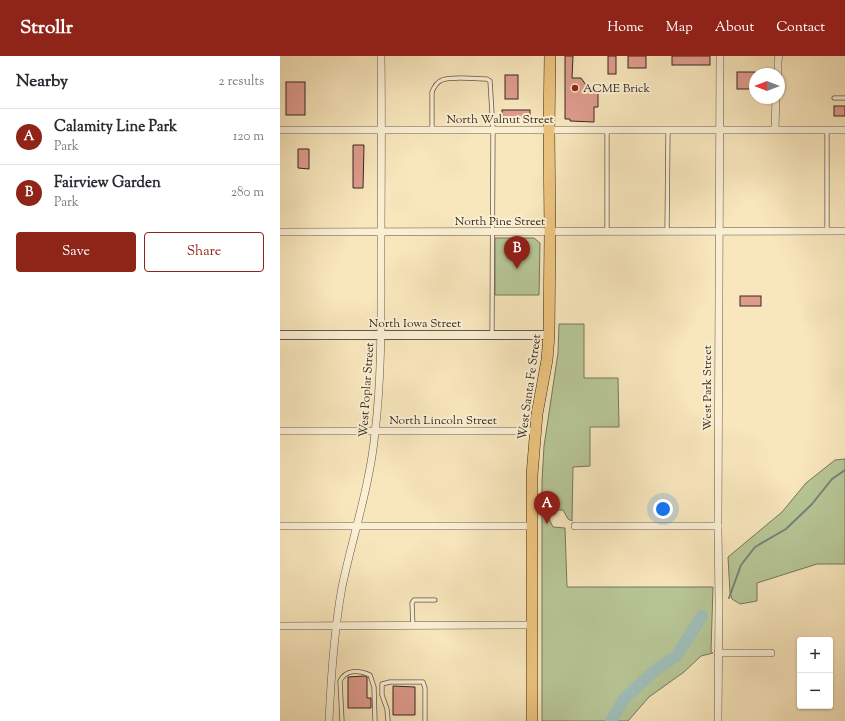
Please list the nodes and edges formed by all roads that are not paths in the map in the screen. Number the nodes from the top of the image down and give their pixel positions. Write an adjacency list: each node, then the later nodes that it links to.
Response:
1 (381, 56): 11 (street, West Poplar Street)
2 (550, 56): 14 (main road, West Santa Fe Street)
3 (720, 56): 17 (street, West Park Street)
4 (779, 56): 5 (street)
5 (778, 68)
6 (834, 98): 7 (lane)
7 (845, 98)
8 (776, 104): 9 (street)
9 (775, 129): 17 (street, North Walnut Street); 18 (street, North Walnut Street)
10 (280, 130): 11 (street, North Walnut Street)
11 (382, 130): 12 (street, North Walnut Street); 22 (street, West Poplar Street)
12 (432, 130): 13 (street, North Walnut Street); 13 (lane)
13 (494, 130): 14 (street, North Walnut Street); 23 (lane)
14 (550, 130): 15 (street, North Walnut Street); 24 (main road, West Santa Fe Street)
15 (607, 130): 16 (street, North Walnut Street); 25 (lane)
16 (668, 130): 17 (street, North Walnut Street); 26 (lane)
17 (720, 130): 27 (street, West Park Street)
18 (827, 130): 19 (street, North Walnut Street); 28 (lane)
19 (845, 130)
20 (845, 231): 28 (street, North Pine Street)
21 (280, 232): 22 (street, North Pine Street)
22 (381, 232): 23 (street, North Pine Street); 30 (street, West Poplar Street)
23 (493, 232): 24 (street, North Pine Street); 31 (lane)
24 (550, 232): 25 (street, North Pine Street); 32 (main road, West Santa Fe Street)
25 (607, 232): 26 (street, North Pine Street)
26 (667, 232): 27 (street, North Pine Street)
27 (719, 232): 28 (street, North Pine Street); 40 (street, West Park Street)
28 (827, 232)
29 (280, 335): 30 (street, North Iowa Street)
30 (381, 335): 31 (street, North Iowa Street); 34 (street, West Poplar Street)
31 (492, 335): 32 (street, North Iowa Street)
32 (549, 335): 35 (main road, West Santa Fe Street)
33 (280, 431): 34 (street, North Lincoln Street)
34 (376, 431): 35 (street, North Lincoln Street); 37 (street, West Poplar Street)
35 (535, 431): 38 (main road, West Santa Fe Street)
36 (280, 526): 37 (street)
37 (357, 526): 38 (street); 44 (street, West Poplar Street)
38 (532, 526): 42 (main road, West Santa Fe Street)
39 (575, 526): 40 (street)
40 (718, 526): 46 (street, West Park Street)
41 (434, 600): 45 (lane)
42 (532, 625): 45 (street); 55 (main road, West Santa Fe Street)
43 (280, 626): 44 (street)
44 (336, 626): 45 (street); 48 (street, West Poplar Street)
45 (413, 626)
46 (718, 653): 47 (street); 56 (street, West Park Street)
47 (770, 653)
48 (331, 681): 49 (lane); 50 (street, West Poplar Street)
49 (340, 681): 51 (lane); 52 (lane)
50 (330, 721)
51 (342, 721)
52 (375, 721)
53 (388, 721): 54 (lane)
54 (425, 721)
55 (532, 721)
56 (718, 721)

